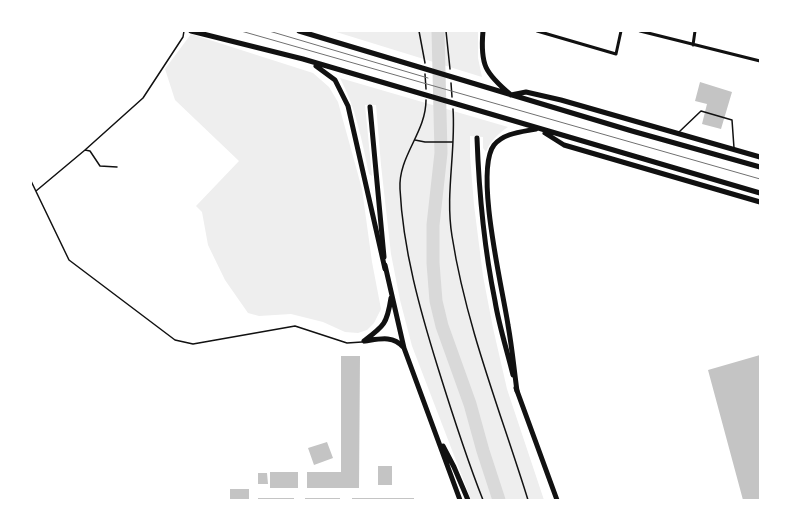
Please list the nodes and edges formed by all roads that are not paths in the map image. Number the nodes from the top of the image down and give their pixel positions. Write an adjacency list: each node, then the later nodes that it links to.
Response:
1 (184, 31): 17 (lane)
2 (191, 31): 10 (main road)
3 (299, 31): 12 (main road)
4 (483, 31): 12 (main road)
5 (537, 31): 6 (street)
6 (621, 31)
7 (640, 31): 9 (street)
8 (695, 31): 9 (street)
9 (693, 45): 11 (street)
10 (303, 59): 14 (main road); 26 (main road)
11 (760, 61)
12 (511, 95): 15 (main road); 21 (main road)
13 (370, 107): 26 (main road)
14 (539, 129): 24 (main road); 25 (main road); 30 (main road)
15 (678, 133): 18 (main road); 18 (lane)
16 (477, 138): 30 (main road)
17 (85, 150): 20 (lane); 23 (lane)
18 (734, 150): 19 (main road)
19 (760, 157)
20 (117, 167)
21 (760, 167)
22 (31, 181): 23 (lane)
23 (36, 191): 28 (lane)
24 (760, 193)
25 (760, 202)
26 (385, 269): 27 (main road)
27 (391, 295): 28 (main road); 29 (main road)
28 (364, 341): 29 (main road)
29 (404, 348): 31 (main road)
30 (517, 391): 34 (main road)
31 (434, 430): 32 (main road); 33 (main road)
32 (460, 500)
33 (468, 500)
34 (557, 500)

